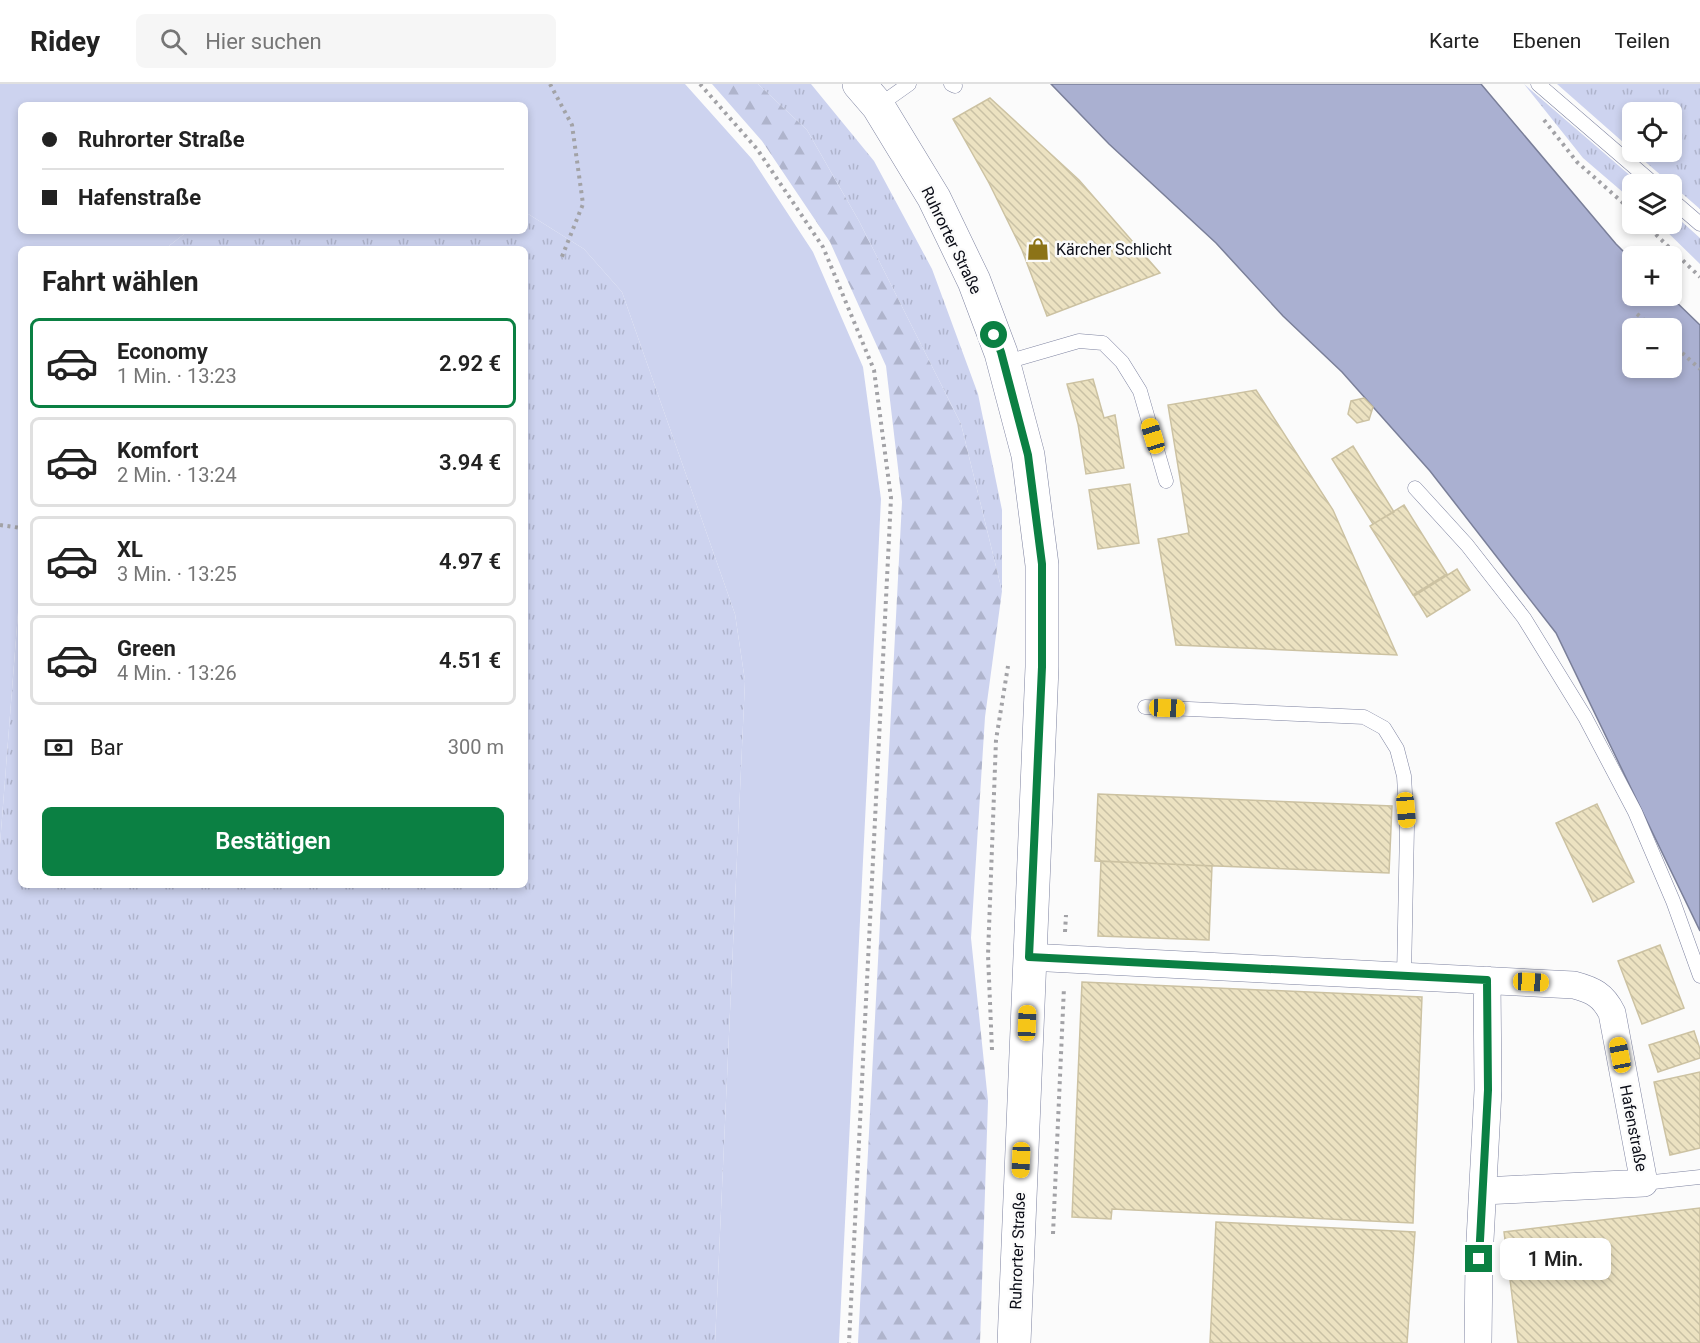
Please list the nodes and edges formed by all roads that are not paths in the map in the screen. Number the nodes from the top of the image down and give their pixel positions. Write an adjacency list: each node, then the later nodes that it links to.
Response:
1 (909, 84): 3 (lane)
2 (1538, 84): 4 (lane)
3 (868, 95): 7 (main road, Ruhrorter Straße)
4 (1642, 174)
5 (1682, 208): 6 (lane)
6 (1700, 224)
7 (1003, 363): 8 (lane); 11 (main road, Ruhrorter Straße)
8 (1166, 481)
9 (1415, 488): 13 (lane)
10 (1145, 707): 12 (lane)
11 (1029, 957): 12 (street, Hafenstraße); 18 (main road, Ruhrorter Straße)
12 (1404, 976): 14 (street, Hafenstraße)
13 (1700, 976)
14 (1487, 980): 16 (street, Hafenstraße); 17 (street)
15 (1700, 1177): 16 (lane)
16 (1644, 1183): 17 (street, Hafenstraße)
17 (1483, 1191): 19 (street)
18 (1014, 1343)
19 (1478, 1343)

